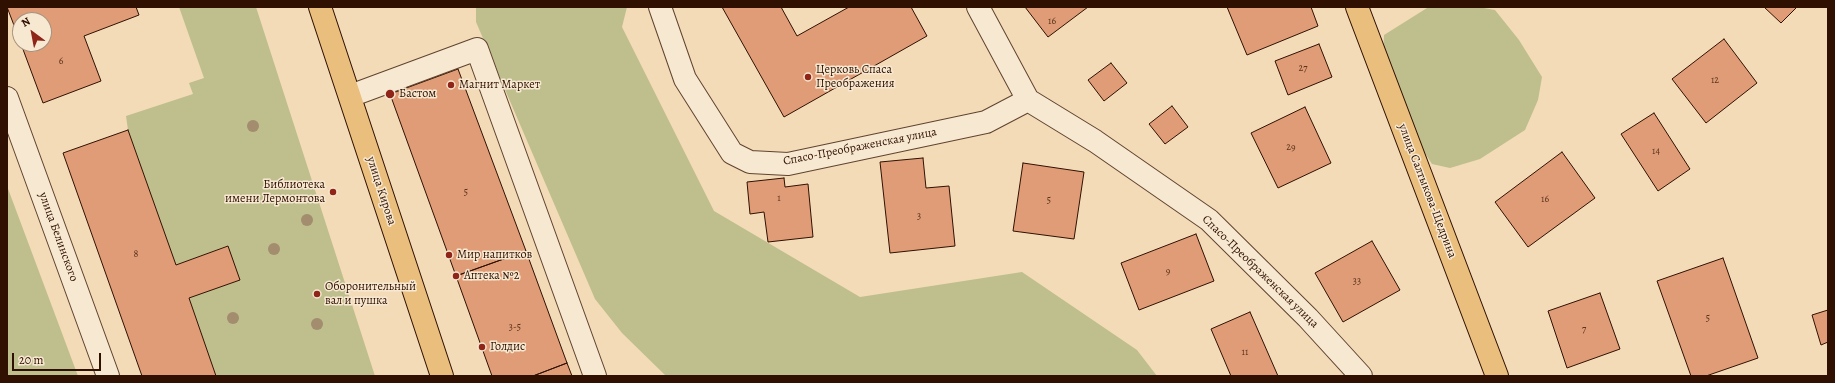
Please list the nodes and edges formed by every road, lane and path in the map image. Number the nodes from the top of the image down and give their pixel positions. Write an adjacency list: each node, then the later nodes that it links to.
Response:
1 (320, 7): 5 (main road, улица Кирова)
2 (660, 7): 7 (street, Спасо-Преображенская улица)
3 (978, 7): 7 (street)
4 (1357, 7): 12 (main road, улица Салтыкова-Щедрина)
5 (350, 96): 9 (main road, улица Кирова); 10 (street)
6 (7, 98): 8 (street, улица Белинского)
7 (1028, 100): 11 (street, Спасо-Преображенская улица)
8 (108, 376)
9 (442, 376)
10 (595, 376)
11 (1361, 376)
12 (1497, 376)

